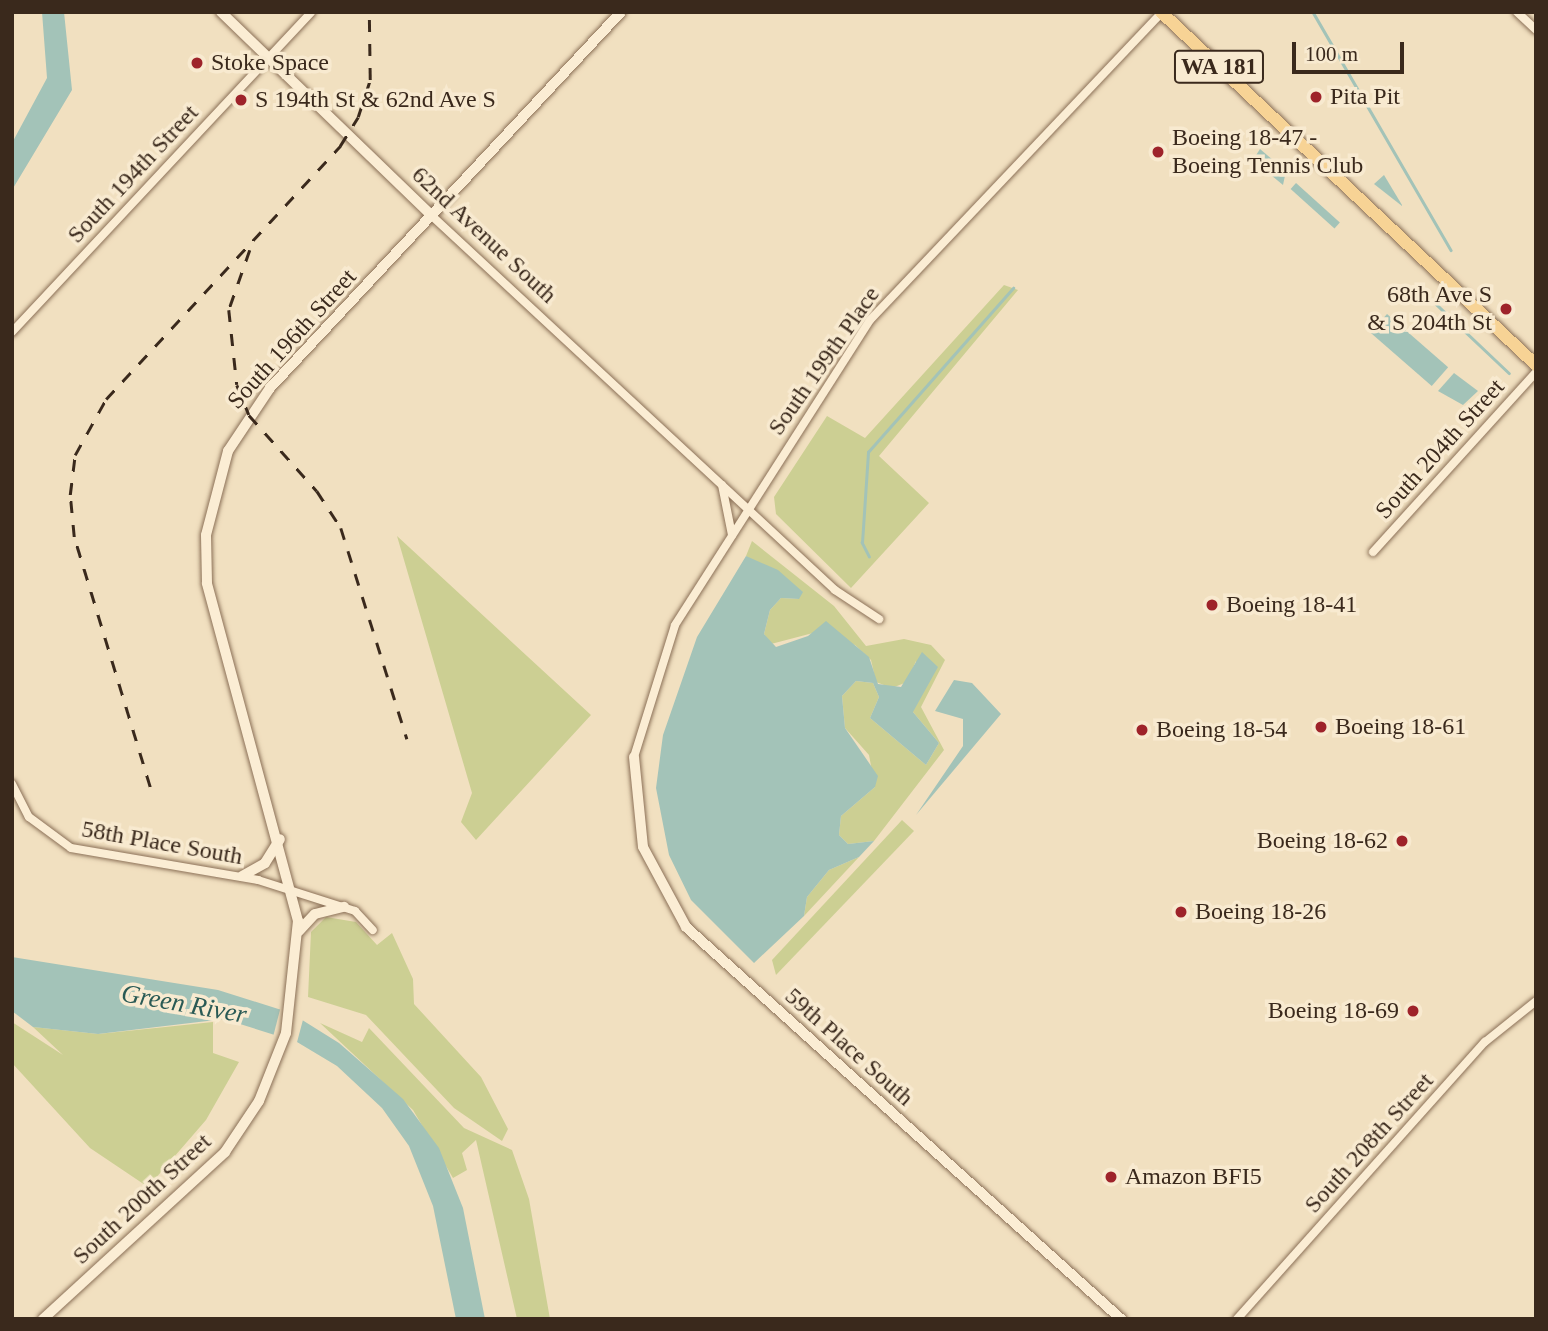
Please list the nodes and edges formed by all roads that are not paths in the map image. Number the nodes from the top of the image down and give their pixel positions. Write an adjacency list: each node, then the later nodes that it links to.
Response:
1 (221, 12): 7 (street, 62nd Avenue South)
2 (311, 12): 7 (street, South 194th Street)
3 (621, 12): 8 (main road, South 196th Street)
4 (1161, 12): 10 (main road, WA 181); 13 (street, South 199th Place)
5 (1517, 12): 6 (street)
6 (1536, 30)
7 (265, 60): 8 (street, 62nd Avenue South); 9 (street, South 194th Street)
8 (432, 216): 12 (street, 62nd Avenue South); 19 (main road, South 196th Street)
9 (12, 332)
10 (1536, 365)
11 (1536, 372): 15 (street, South 204th Street)
12 (722, 485): 13 (street, 62nd Avenue South); 14 (street)
13 (748, 509): 14 (street, South 199th Place); 16 (street, 62nd Avenue South)
14 (732, 535): 17 (street, South 199th Place)
15 (1373, 552)
16 (879, 619)
17 (634, 757): 28 (street, 59th Place South)
18 (12, 784): 20 (street, 58th Place South)
19 (280, 839): 20 (main road); 21 (main road, South 196th Street)
20 (242, 876): 21 (street, 58th Place South)
21 (292, 890): 22 (street, 58th Place South); 24 (main road, South 196th Street)
22 (344, 907): 23 (street); 24 (main road)
23 (373, 930)
24 (299, 931): 26 (main road, South 196th Street)
25 (1536, 1001): 29 (street, South 208th Street)
26 (259, 1101): 27 (main road, South 200th Street)
27 (43, 1319)
28 (1121, 1319)
29 (1237, 1319)

